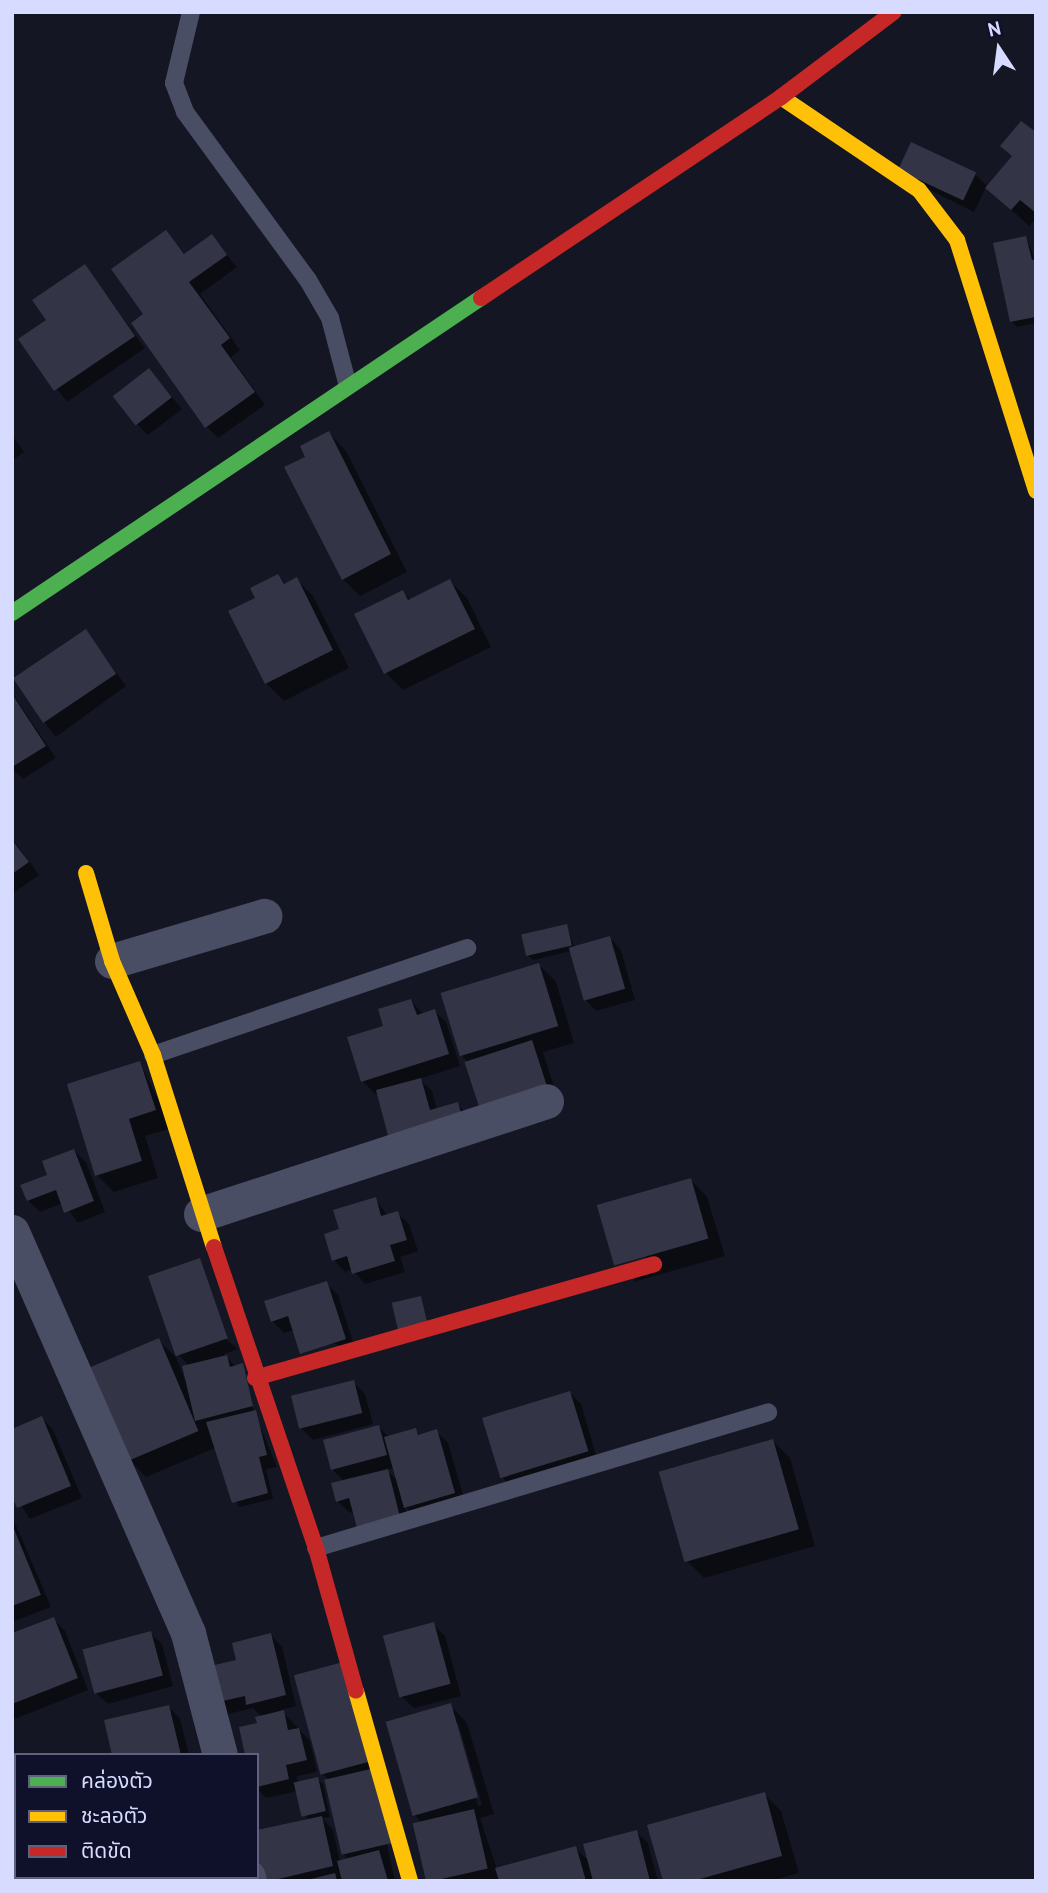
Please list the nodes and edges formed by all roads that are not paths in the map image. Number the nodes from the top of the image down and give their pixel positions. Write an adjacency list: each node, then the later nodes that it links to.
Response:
1 (191, 12): 4 (lane)
2 (894, 12): 3 (street)
3 (781, 97): 4 (street); 5 (street)
4 (348, 386): 6 (street)
5 (1036, 491)
6 (12, 613)
7 (86, 873): 10 (street)
8 (264, 915): 10 (street)
9 (467, 948): 11 (lane)
10 (112, 961): 11 (street)
11 (153, 1055): 13 (street)
12 (546, 1101): 13 (street)
13 (201, 1214): 16 (street)
14 (12, 1232): 19 (street)
15 (654, 1264): 16 (street)
16 (255, 1378): 18 (street)
17 (768, 1412): 18 (lane)
18 (316, 1548): 20 (street)
19 (219, 1753)
20 (410, 1881)

